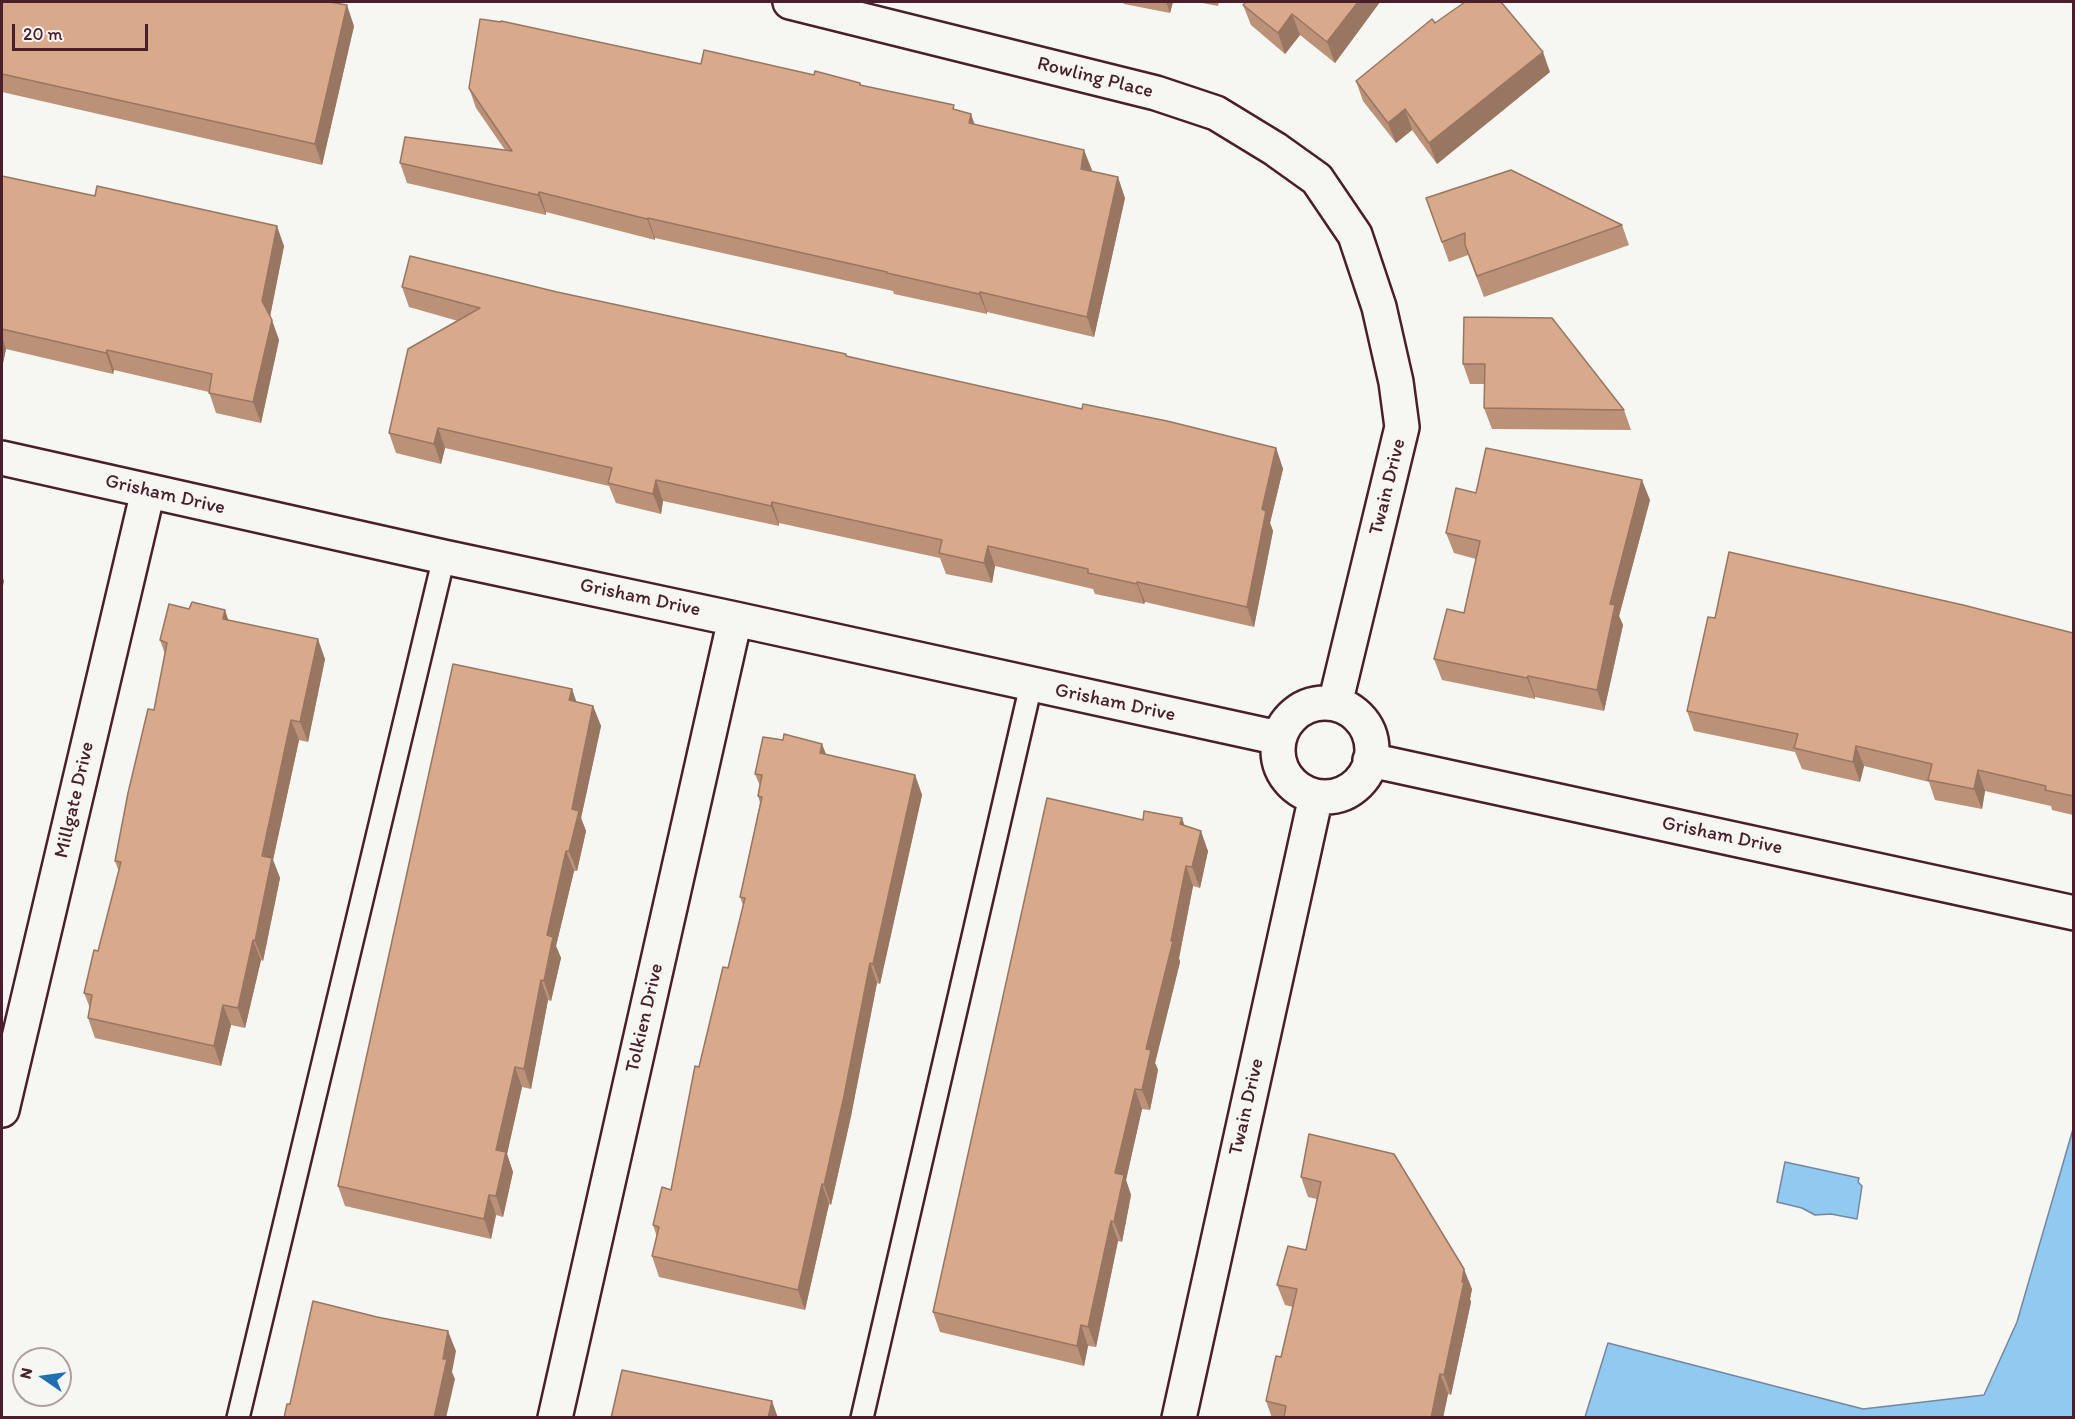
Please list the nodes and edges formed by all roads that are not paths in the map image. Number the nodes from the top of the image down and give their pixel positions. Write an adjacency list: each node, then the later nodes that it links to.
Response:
1 (790, 2): 2 (street, Rowling Place)
2 (1355, 235): 8 (street, Twain Drive)
3 (2, 458): 4 (street, Grisham Drive)
4 (148, 491): 5 (street, Grisham Drive); 13 (street, Millgate Drive)
5 (444, 557): 6 (street, Grisham Drive); 14 (lane)
6 (735, 619): 7 (street, Grisham Drive); 15 (street, Tolkien Drive)
7 (1031, 685): 9 (street, Grisham Drive); 16 (lane)
8 (1335, 704): 9 (street); 10 (street)
9 (1279, 738): 11 (street)
10 (1370, 760): 11 (street); 12 (street, Grisham Drive)
11 (1316, 796): 17 (street, Twain Drive)
12 (2073, 913)
13 (2, 1110)
14 (238, 1418)
15 (555, 1418)
16 (862, 1418)
17 (1179, 1418)

